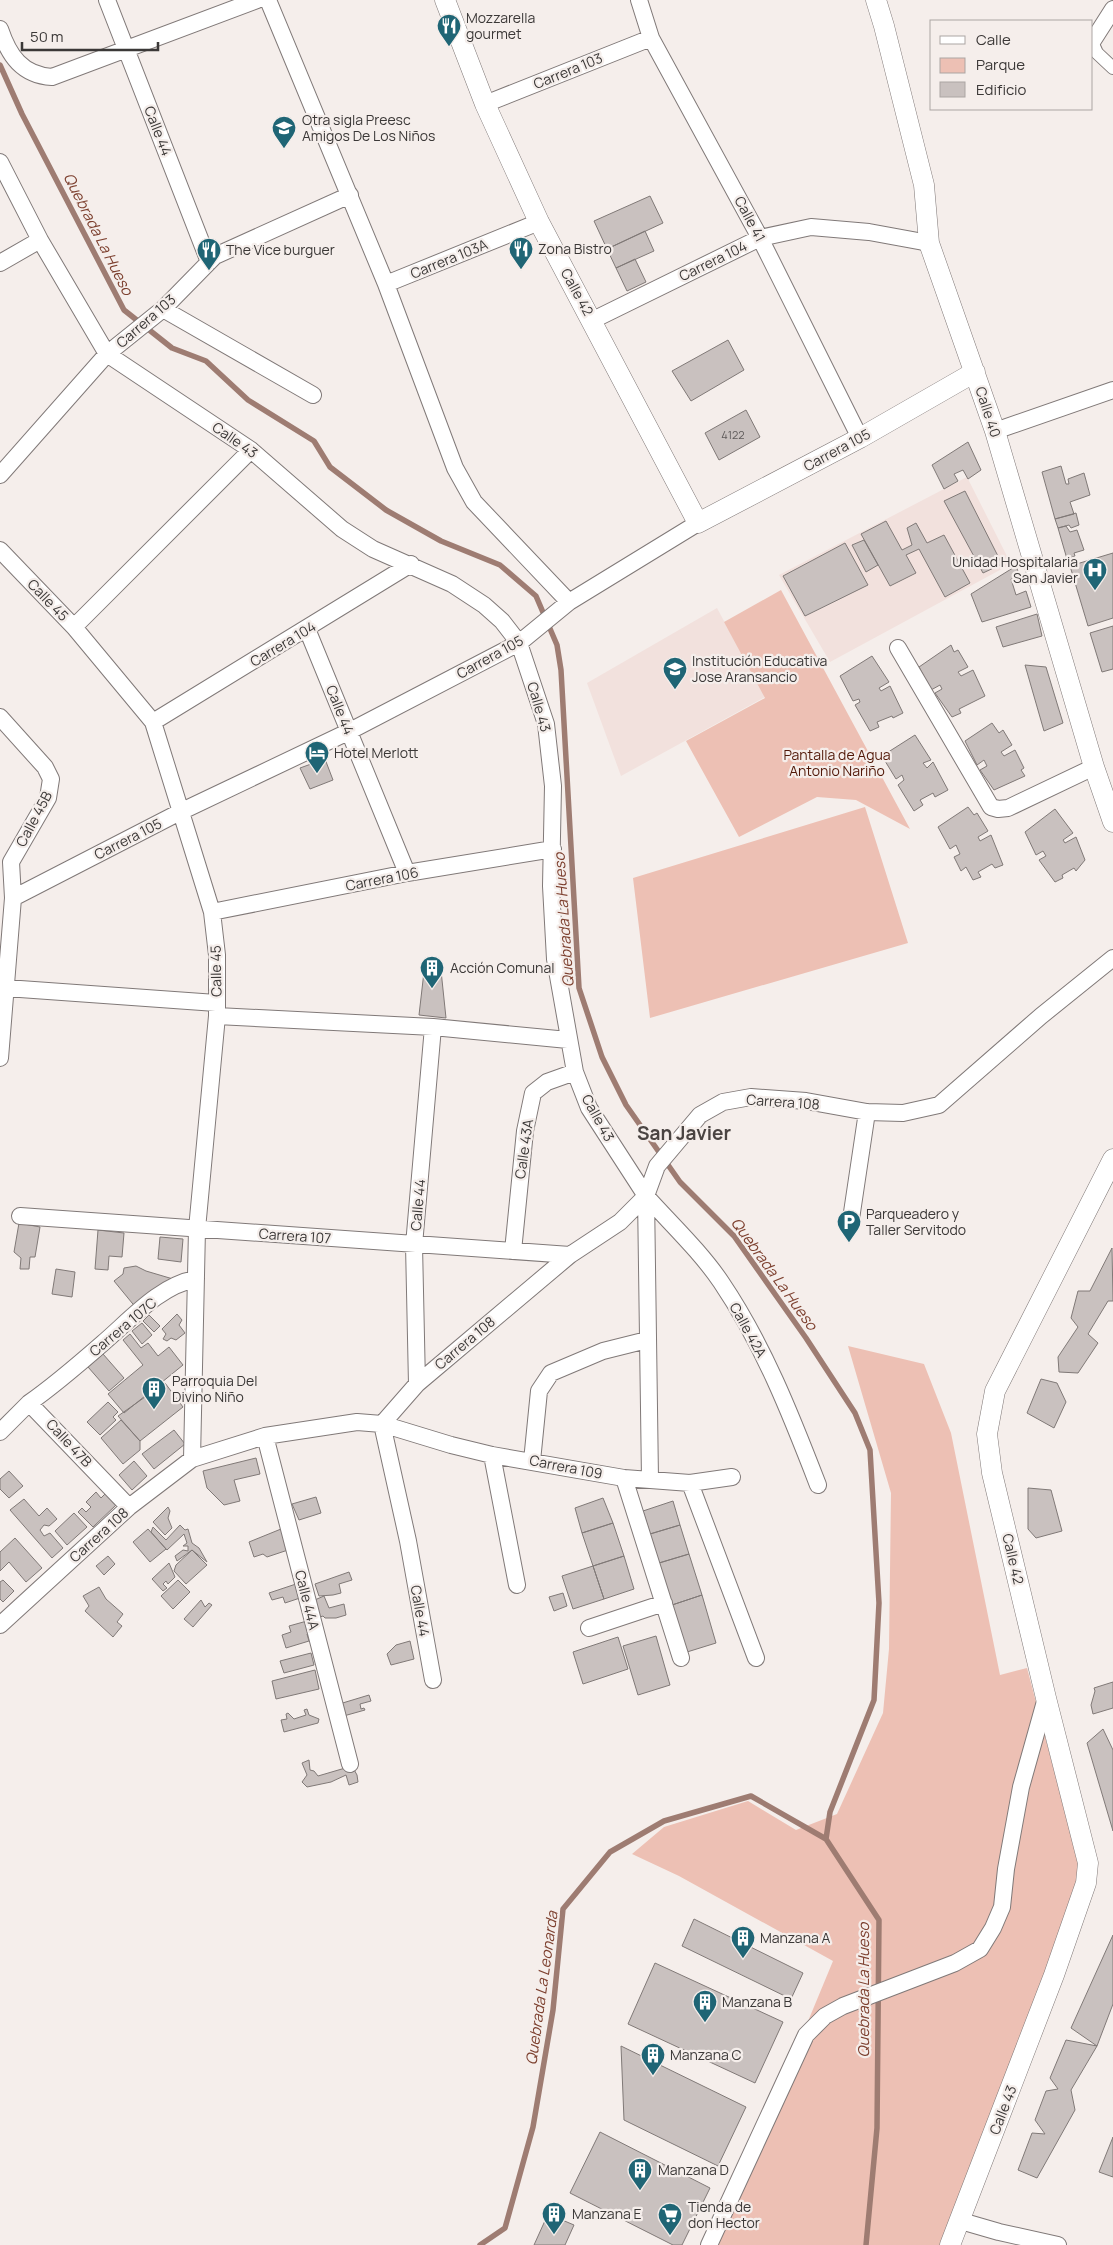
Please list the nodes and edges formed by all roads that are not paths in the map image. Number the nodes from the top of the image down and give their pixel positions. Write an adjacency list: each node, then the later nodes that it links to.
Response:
1 (107, 0): 12 (street, Calle 44)
2 (257, 0): 12 (street)
3 (268, 0): 16 (street)
4 (445, 0): 14 (street, Calle 42)
5 (639, 0): 9 (street, Calle 41)
6 (876, 0): 20 (street, Calle 40)
7 (1113, 9): 10 (street)
8 (0, 29): 12 (street)
9 (651, 38): 14 (street, Carrera 103); 18 (street, Calle 41)
10 (1093, 40)
11 (1093, 44): 13 (street)
12 (126, 48): 21 (street, Calle 44)
13 (1113, 68)
14 (486, 104): 17 (street, Calle 42)
15 (0, 162): 19 (street, Calle 43)
16 (350, 195): 21 (street, Carrera 103); 23 (street)
17 (539, 222): 23 (street, Carrera 103A); 25 (street, Calle 42)
18 (760, 238): 20 (street, Carrera 104); 25 (street, Carrera 104); 31 (street, Calle 41)
19 (40, 240): 22 (street); 26 (street, Calle 43)
20 (929, 243): 27 (street, Calle 40)
21 (209, 262): 24 (street, Carrera 103)
22 (0, 263)
23 (386, 284): 37 (street)
24 (160, 311): 26 (street, Carrera 103); 29 (street)
25 (592, 320): 34 (street, Calle 42)
26 (107, 354): 32 (street, Calle 43); 33 (street, Carrera 103)
27 (975, 372): 30 (street, Calle 40); 31 (street, Carrera 105)
28 (1113, 390): 30 (street)
29 (313, 395)
30 (995, 431): 45 (street, Calle 40)
31 (860, 438): 34 (street, Carrera 105)
32 (252, 450): 36 (street, Calle 43); 38 (street)
33 (2, 469)
34 (698, 523): 37 (street, Carrera 105)
35 (0, 550): 38 (street, Calle 45)
36 (412, 564): 39 (street, Carrera 104); 40 (street, Calle 43)
37 (569, 602): 40 (street, Carrera 105)
38 (74, 627): 43 (street, Calle 45)
39 (307, 630): 43 (street, Carrera 104); 44 (street, Calle 44)
40 (519, 643): 44 (street, Carrera 105); 48 (street, Calle 43)
41 (898, 648): 45 (street)
42 (0, 716): 50 (street, Calle 45B)
43 (153, 722): 46 (street, Calle 45)
44 (348, 732): 46 (street, Carrera 105); 49 (street, Calle 44)
45 (1094, 767): 47 (street, Calle 40)
46 (180, 812): 50 (street, Carrera 105); 51 (street, Calle 45)
47 (1113, 822)
48 (553, 849): 49 (street, Carrera 106); 56 (street, Calle 43)
49 (406, 874): 51 (street, Carrera 106)
50 (13, 898): 53 (street, Calle 45B)
51 (212, 912): 54 (street, Calle 45)
52 (1113, 958): 59 (street, Carrera 108)
53 (6, 988): 54 (street); 57 (street, Calle 45B)
54 (217, 1010): 55 (street); 64 (street, Calle 45)
55 (433, 1027): 56 (street); 65 (street, Calle 44)
56 (568, 1040): 58 (street, Calle 43)
57 (0, 1058)
58 (575, 1072): 61 (street, Calle 43); 66 (street, Calle 43A)
59 (867, 1112): 61 (street, Carrera 108); 63 (street)
60 (1113, 1159): 92 (street, Calle 42)
61 (646, 1196): 67 (street, Carrera 108); 69 (street); 83 (street, Calle 42A)
62 (20, 1216): 64 (street, Carrera 107)
63 (851, 1219)
64 (197, 1229): 65 (street, Carrera 107); 68 (street, Calle 45)
65 (414, 1245): 66 (street, Carrera 107); 70 (street, Calle 44)
66 (513, 1251): 67 (street, Carrera 107)
67 (570, 1255): 70 (street, Carrera 108)
68 (196, 1280): 71 (street, Carrera 107C); 77 (street, Calle 45)
69 (646, 1340): 78 (street); 81 (street)
70 (418, 1384): 72 (street, Carrera 108)
71 (29, 1403): 74 (street); 84 (street, Calle 47B)
72 (382, 1424): 73 (street, Carrera 108); 75 (street, Carrera 108); 91 (street, Calle 44)
73 (404, 1431): 76 (street, Carrera 109)
74 (0, 1432)
75 (265, 1436): 77 (street, Carrera 108); 93 (street, Calle 44A)
76 (492, 1455): 78 (street, Carrera 109); 85 (street)
77 (192, 1459): 84 (street, Carrera 108)
78 (532, 1461): 80 (street, Carrera 109)
79 (732, 1477): 82 (street, Carrera 109)
80 (624, 1478): 81 (street, Carrera 109); 86 (street)
81 (650, 1479): 82 (street, Carrera 109)
82 (690, 1483): 90 (street)
83 (818, 1485)
84 (129, 1507): 87 (street, Carrera 108)
85 (517, 1585)
86 (664, 1604): 88 (street); 89 (street)
87 (0, 1625)
88 (589, 1628)
89 (681, 1658)
90 (756, 1658)
91 (433, 1680)
92 (1046, 1698): 94 (street, Calle 42); 97 (street)
93 (350, 1764)
94 (1054, 1975): 95 (street, Calle 43)
95 (961, 2220): 96 (street); 98 (street, Calle 43)
96 (1004, 2239): 99 (street)
97 (709, 2245)
98 (950, 2245)
99 (1058, 2245)

